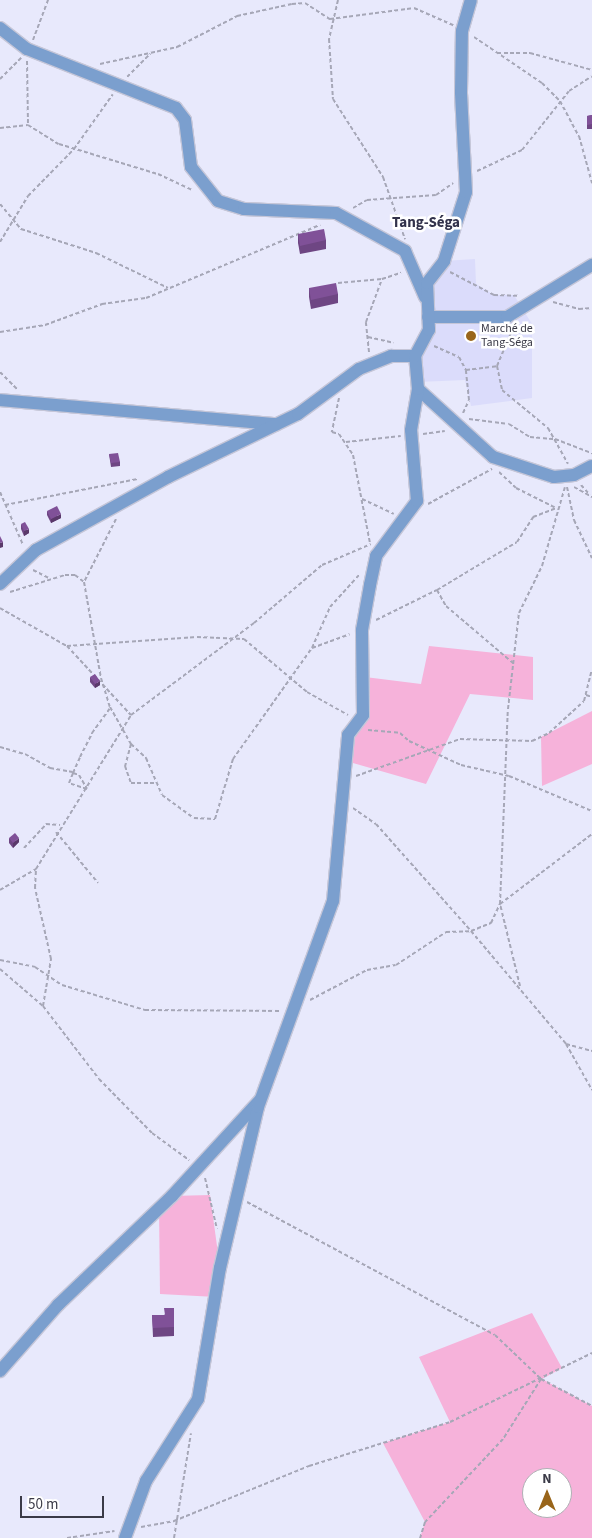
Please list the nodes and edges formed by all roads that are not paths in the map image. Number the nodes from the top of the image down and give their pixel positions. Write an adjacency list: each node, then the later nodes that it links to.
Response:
1 (471, 0): 4 (street)
2 (0, 28): 4 (street)
3 (592, 265): 5 (street)
4 (428, 302): 5 (street)
5 (428, 317): 6 (street)
6 (415, 356): 7 (street); 9 (street)
7 (418, 389): 10 (street); 12 (street)
8 (0, 400): 9 (street)
9 (279, 424): 11 (street)
10 (592, 466)
11 (0, 584)
12 (262, 1098): 13 (street); 14 (street)
13 (0, 1371)
14 (127, 1534)

